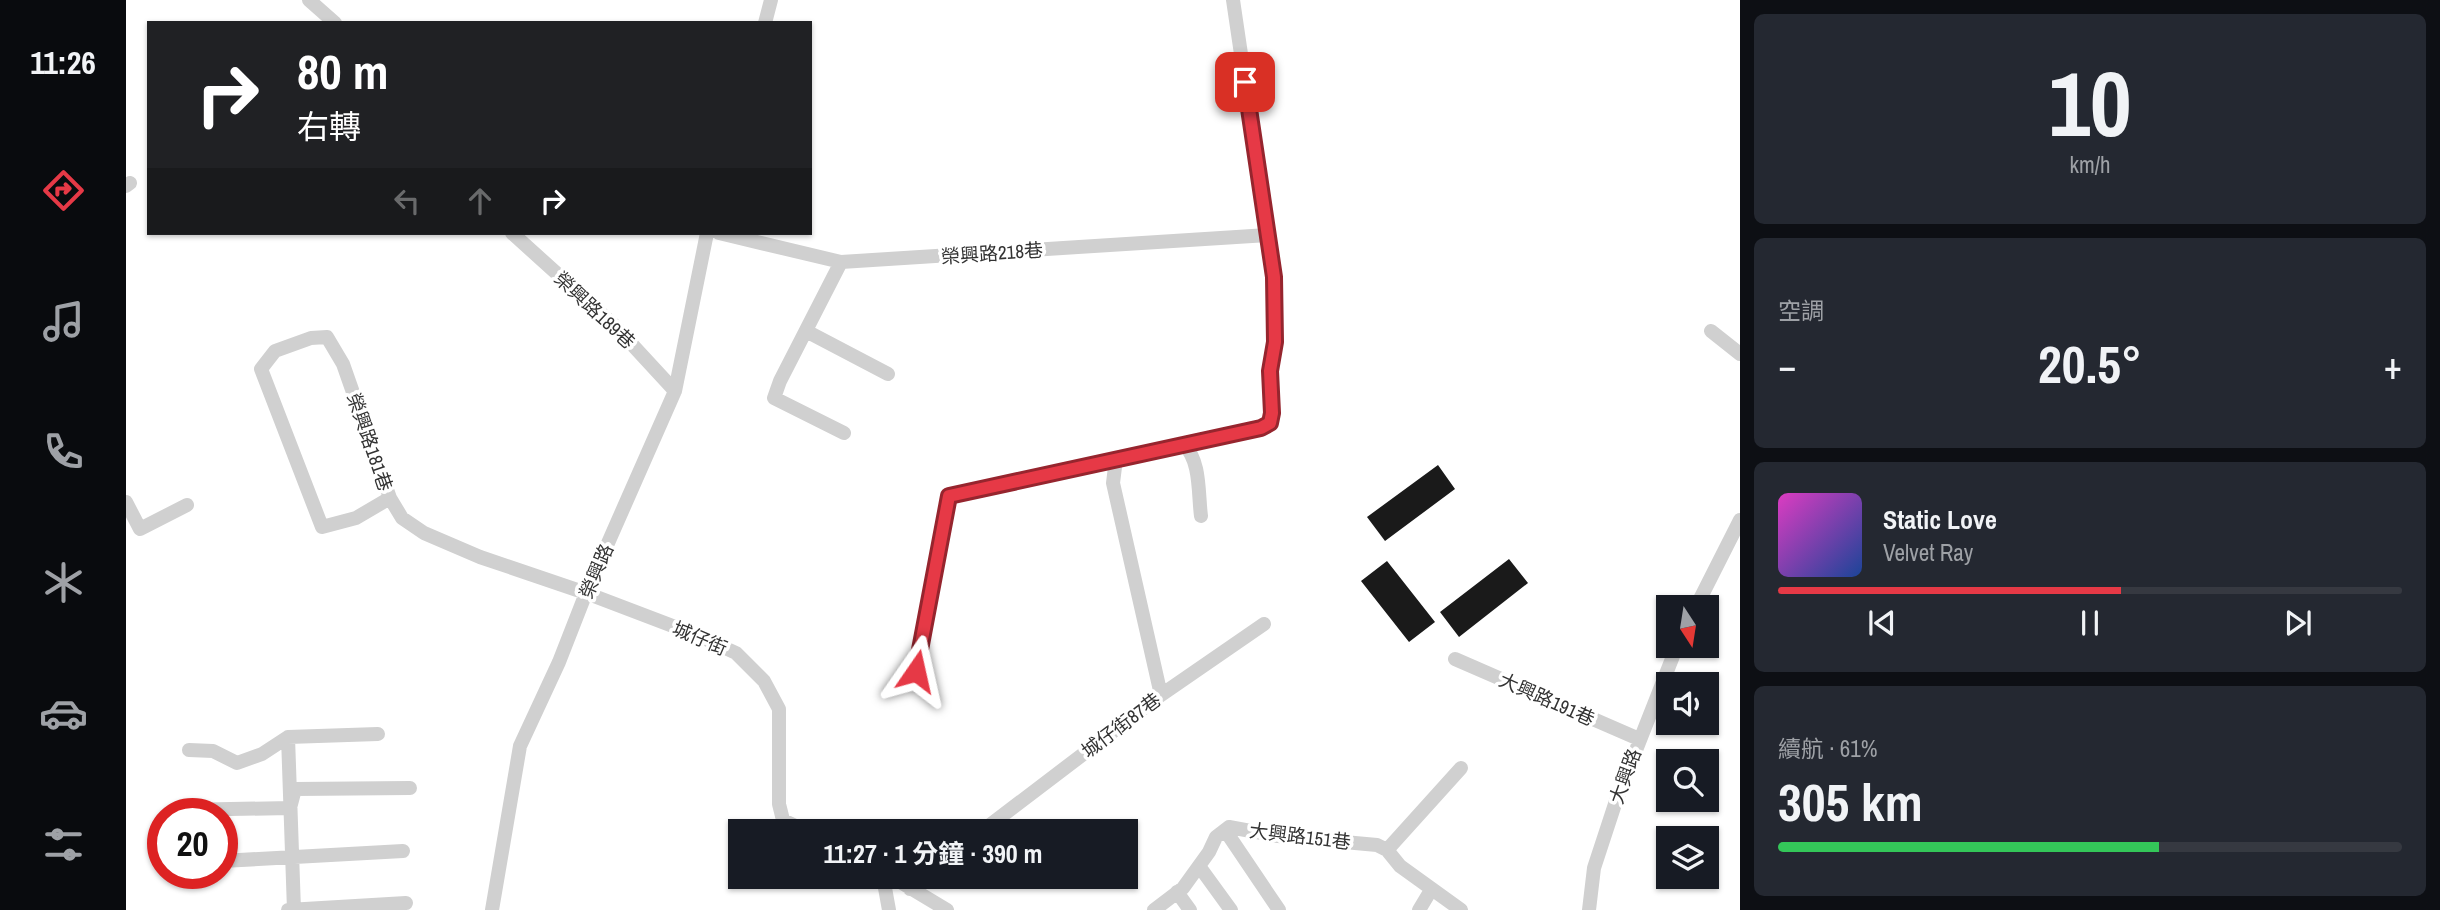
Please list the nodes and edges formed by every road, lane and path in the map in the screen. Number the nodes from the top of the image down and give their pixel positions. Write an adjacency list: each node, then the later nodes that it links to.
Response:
1 (309, 0): 4 (street)
2 (771, 0): 5 (street)
3 (1233, 0): 9 (street)
4 (333, 21)
5 (766, 21)
6 (514, 235): 15 (street, 榮興路189巷)
7 (708, 235): 15 (street, 榮興路)
8 (727, 235): 10 (street, 榮興路218巷)
9 (1268, 235): 10 (street, 榮興路218巷); 17 (street)
10 (841, 262): 11 (street)
11 (806, 331): 14 (street); 16 (street)
12 (1712, 331): 13 (street)
13 (1740, 354)
14 (888, 374)
15 (675, 391): 24 (street, 榮興路)
16 (844, 433)
17 (1184, 445): 18 (street); 22 (street)
18 (1113, 460): 29 (street); 30 (street)
19 (390, 498): 19 (street, 榮興路181巷); 24 (street, 榮興路181巷)
20 (126, 502): 21 (street)
21 (187, 505)
22 (1201, 516)
23 (1740, 520): 25 (street)
24 (586, 593): 39 (street, 城仔街); 54 (street, 榮興路)
25 (1702, 595)
26 (1264, 624): 30 (street, 城仔街87巷)
27 (1672, 658): 33 (street, 大興路)
28 (1455, 659): 33 (street, 大興路191巷)
29 (916, 671)
30 (1161, 695): 40 (street, 城仔街87巷)
31 (378, 734): 32 (street)
32 (288, 737): 34 (street); 37 (street)
33 (1639, 739): 63 (street, 大興路)
34 (189, 750)
35 (1461, 768): 42 (street)
36 (410, 788): 37 (street)
37 (290, 807): 38 (street); 44 (street)
38 (238, 808)
39 (783, 819)
40 (998, 819)
41 (1225, 830): 42 (street, 大興路151巷); 46 (street, 大興路151巷); 60 (street)
42 (1387, 850): 49 (street)
43 (403, 851): 44 (street)
44 (292, 858): 45 (street); 53 (street)
45 (238, 860)
46 (1199, 866): 50 (street, 大興路151巷); 59 (street)
47 (885, 889): 55 (street)
48 (912, 889): 56 (street)
49 (1431, 890): 61 (street); 62 (street)
50 (1177, 892): 57 (street, 大興路151巷); 58 (street)
51 (406, 903): 53 (street)
52 (288, 910): 53 (street)
53 (294, 910)
54 (492, 910)
55 (889, 910)
56 (947, 910)
57 (1154, 910)
58 (1190, 910)
59 (1231, 910)
60 (1279, 910)
61 (1419, 910)
62 (1461, 910)
63 (1589, 910)

